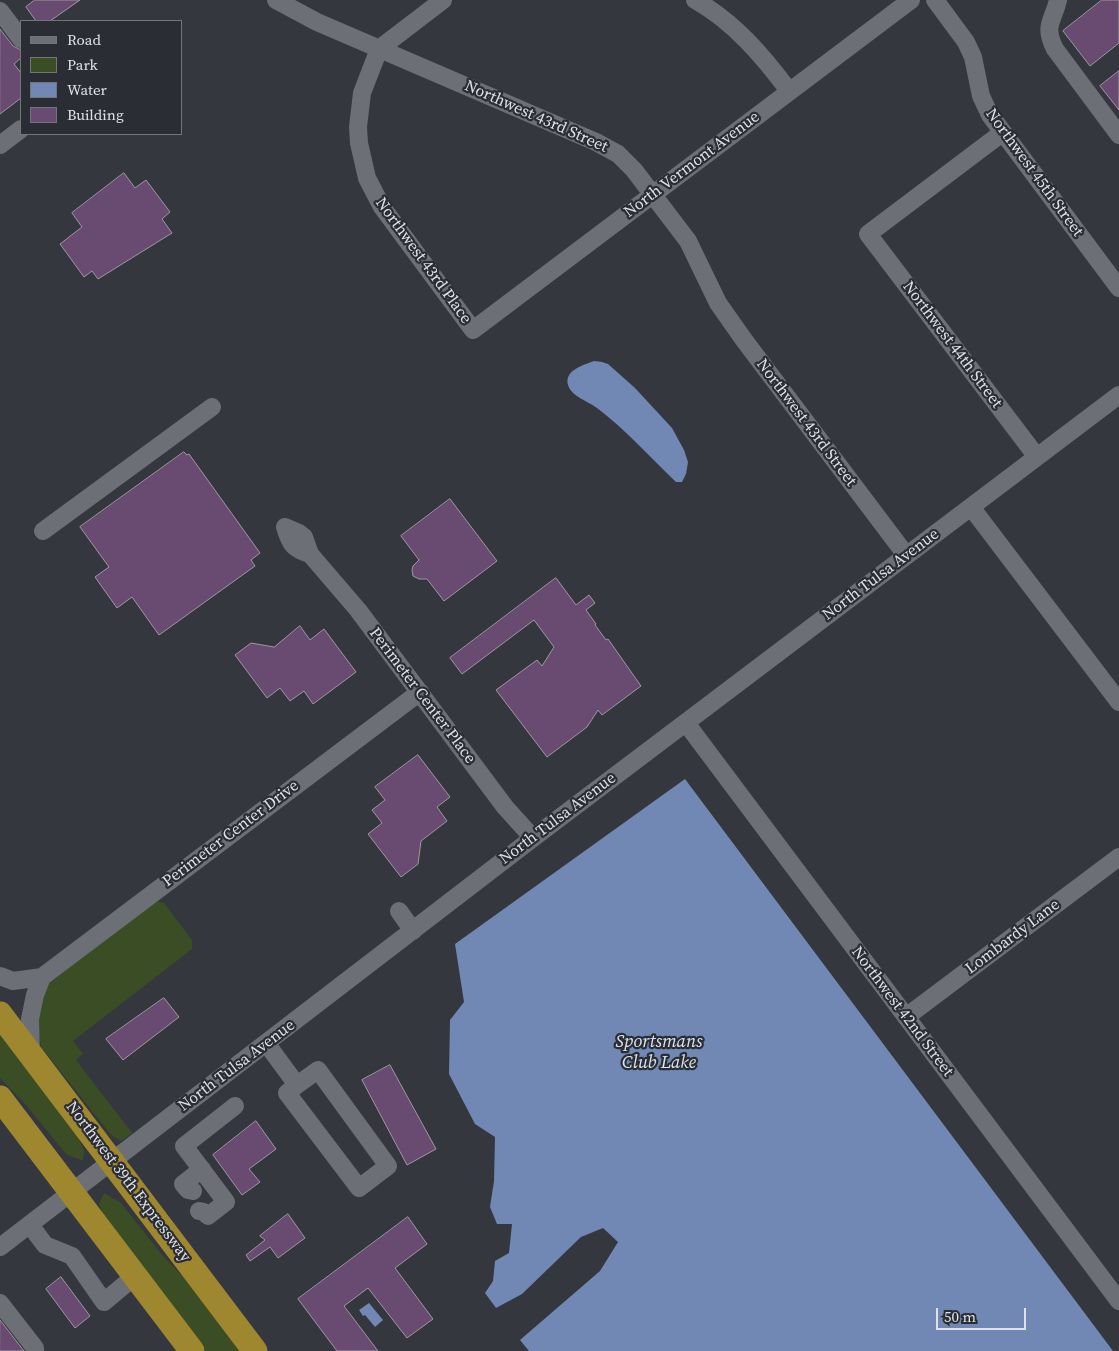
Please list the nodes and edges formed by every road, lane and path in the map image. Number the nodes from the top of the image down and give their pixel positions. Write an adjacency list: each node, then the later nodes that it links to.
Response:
1 (276, 0): 9 (street, Northwest 43rd Street)
2 (443, 0): 9 (street)
3 (695, 0): 10 (street)
4 (911, 0): 10 (street, North Vermont Avenue)
5 (935, 0): 12 (street, Northwest 45th Street)
6 (1058, 0): 13 (street)
7 (0, 11): 8 (street)
8 (20, 38)
9 (379, 49): 15 (street, Northwest 43rd Street); 17 (street, Northwest 43rd Place)
10 (789, 92): 15 (street, North Vermont Avenue)
11 (20, 130): 14 (street)
12 (1002, 133): 16 (street, Northwest 45th Street); 20 (street, Northwest 44th Street)
13 (1119, 135)
14 (0, 145)
15 (653, 194): 17 (street, North Vermont Avenue); 24 (street, Northwest 43rd Street)
16 (1119, 288)
17 (474, 330)
18 (1119, 395): 20 (street, North Tulsa Avenue)
19 (212, 407): 22 (street)
20 (1037, 457): 21 (street, North Tulsa Avenue)
21 (971, 507): 24 (street, North Tulsa Avenue); 26 (street)
22 (43, 532)
23 (310, 554): 25 (street, Perimeter Center Place)
24 (906, 555): 27 (street, North Tulsa Avenue)
25 (420, 692): 28 (street, Perimeter Center Place); 33 (street, Perimeter Center Drive)
26 (1119, 702)
27 (686, 722): 28 (street, North Tulsa Avenue); 35 (street, Northwest 42nd Street)
28 (533, 838): 31 (street, North Tulsa Avenue)
29 (1119, 857): 35 (street, Lombardy Lane)
30 (399, 911): 31 (street)
31 (413, 931): 36 (street, North Tulsa Avenue)
32 (0, 976): 33 (street, Perimeter Center Drive)
33 (42, 977): 37 (street)
34 (0, 1014): 37 (highway, Northwest 39th Expressway)
35 (906, 1017): 49 (street, Northwest 42nd Street)
36 (266, 1043): 38 (street); 41 (street, North Tulsa Avenue)
37 (32, 1056): 41 (highway, Northwest 39th Expressway)
38 (298, 1085): 38 (street)
39 (0, 1098): 44 (highway)
40 (235, 1106): 42 (street)
41 (112, 1161): 44 (street, North Tulsa Avenue); 53 (highway, Northwest 39th Expressway)
42 (202, 1169): 43 (street); 45 (street)
43 (189, 1192)
44 (72, 1193): 46 (street, North Tulsa Avenue); 48 (highway)
45 (203, 1210)
46 (30, 1225): 47 (street, North Tulsa Avenue); 48 (street)
47 (0, 1247)
48 (135, 1276): 52 (highway)
49 (1119, 1301)
50 (0, 1303): 51 (street)
51 (35, 1351)
52 (192, 1351)
53 (255, 1351)

